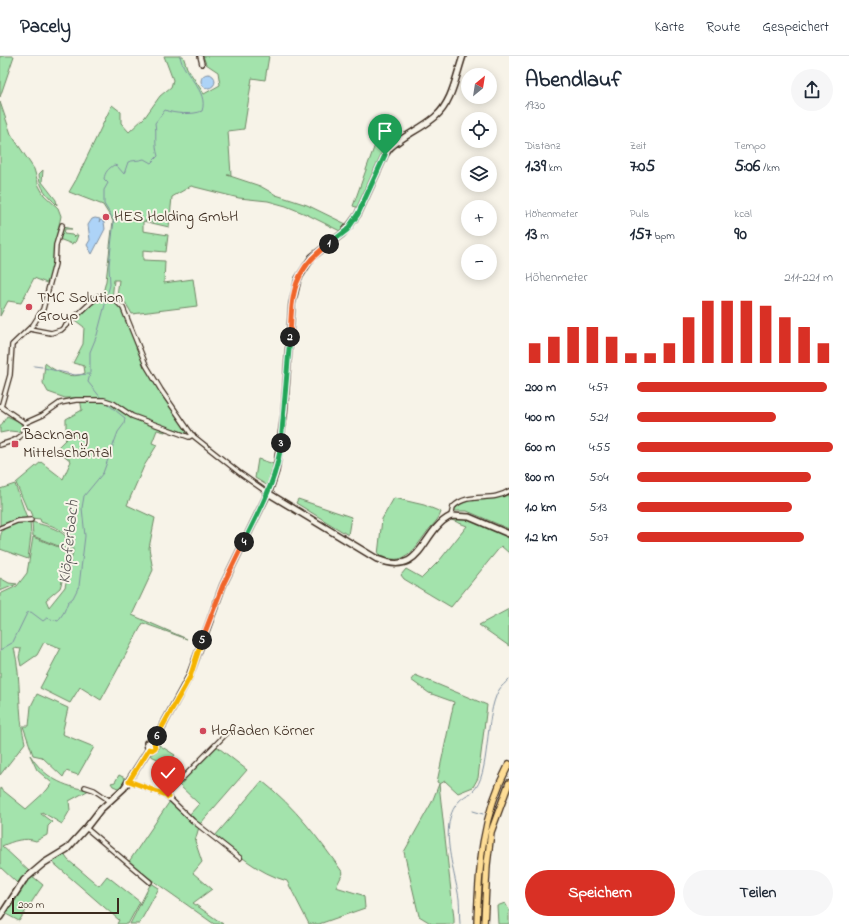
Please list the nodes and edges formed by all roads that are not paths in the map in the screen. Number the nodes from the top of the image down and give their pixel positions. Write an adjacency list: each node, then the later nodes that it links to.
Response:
1 (200, 56): 3 (street)
2 (463, 56): 11 (street)
3 (202, 64)
4 (62, 225): 5 (street)
5 (30, 329): 6 (street); 8 (street)
6 (0, 406): 7 (street)
7 (25, 423): 8 (street); 9 (street)
8 (193, 436): 11 (street)
9 (1, 445)
10 (509, 491): 12 (street)
11 (268, 493): 12 (street); 18 (street)
12 (451, 516): 15 (street)
13 (31, 520): 14 (street)
14 (0, 528)
15 (509, 534)
16 (228, 733): 21 (street)
17 (509, 764): 25 (main road)
18 (129, 781): 21 (street); 22 (street)
19 (509, 783): 23 (main road)
20 (85, 787): 22 (street)
21 (166, 795): 26 (street)
22 (110, 801): 24 (street)
23 (495, 820): 25 (main road); 30 (main road)
24 (86, 828): 27 (street); 28 (street)
25 (484, 842): 29 (main road)
26 (240, 858)
27 (150, 882)
28 (0, 917)
29 (477, 924)
30 (484, 924)

